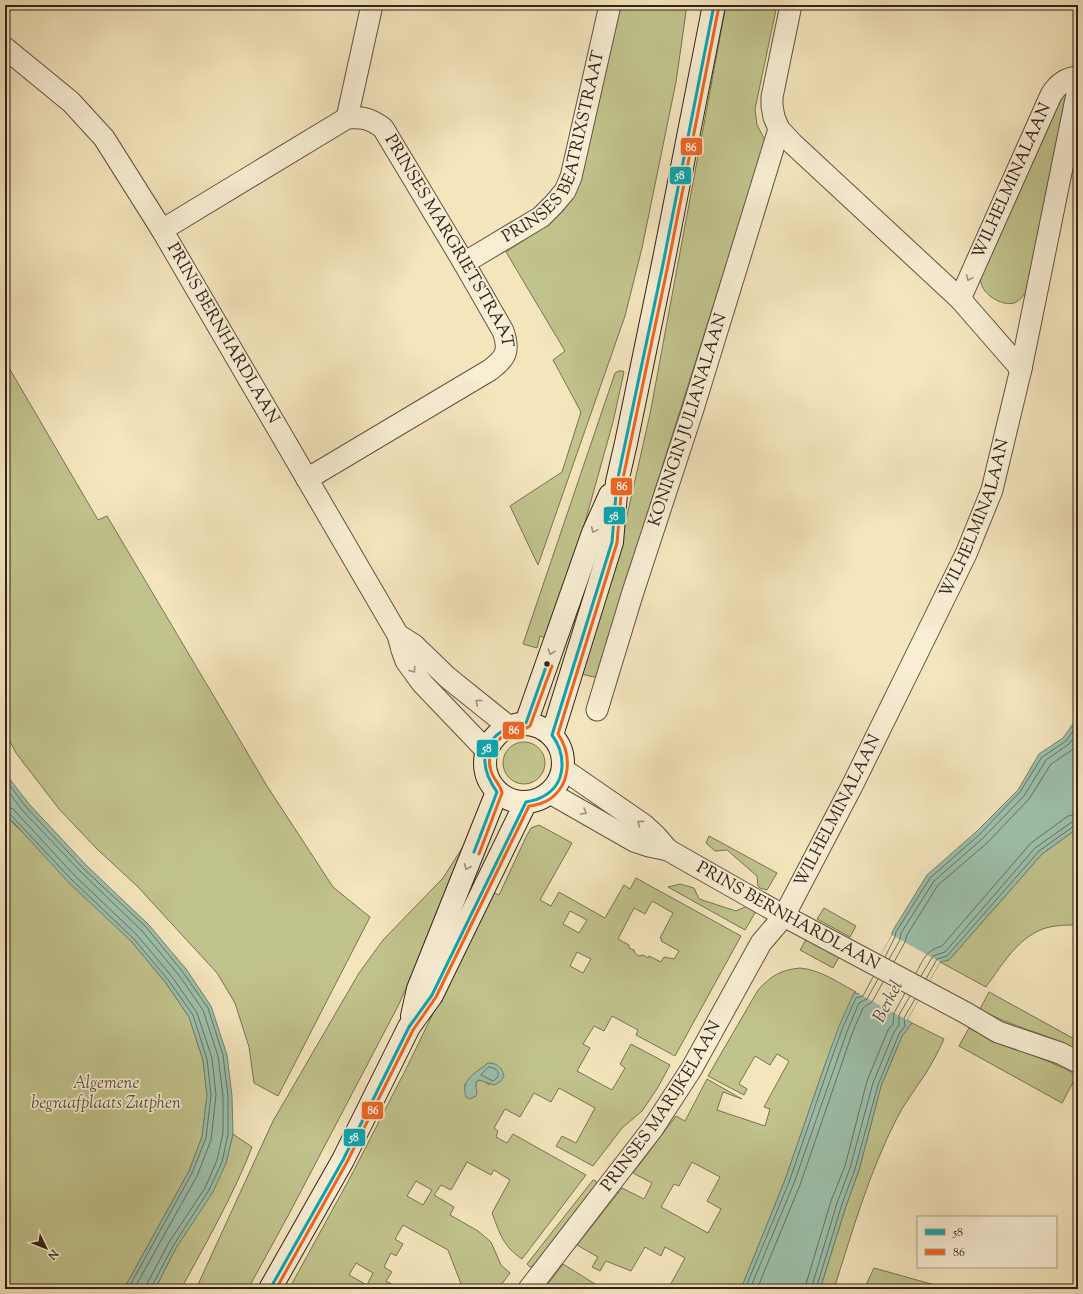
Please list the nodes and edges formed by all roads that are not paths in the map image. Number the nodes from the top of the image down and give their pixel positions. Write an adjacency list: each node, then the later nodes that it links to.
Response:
1 (372, 5): 8 (street)
2 (610, 5): 11 (street, PRINSES BEATRIXSTRAAT)
3 (714, 5): 15 (street)
4 (791, 5): 9 (street)
5 (9, 59): 10 (street, PRINS BERNHARDLAAN)
6 (1078, 77): 12 (street, WILHELMINALAAN, one-way to 12)
7 (1078, 89): 13 (street, WILHELMINALAAN)
8 (347, 118): 10 (street); 11 (street, PRINSES MARGRIETSTRAAT)
9 (779, 129): 12 (street); 17 (street, KONINGIN JULIANALAAN)
10 (162, 230): 14 (street, PRINS BERNHARDLAAN)
11 (464, 264): 14 (street, PRINSES MARGRIETSTRAAT)
12 (960, 299): 13 (street)
13 (1020, 370): 26 (street, WILHELMINALAAN)
14 (307, 479): 16 (street, PRINS BERNHARDLAAN)
15 (616, 482): 18 (street, one-way to 18); 19 (street)
16 (398, 635): 18 (street, PRINS BERNHARDLAAN, one-way to 16); 20 (street, PRINS BERNHARDLAAN, one-way to 20)
17 (597, 710)
18 (517, 724): 19 (street); 20 (street)
19 (552, 734): 21 (street)
20 (486, 750): 22 (street)
21 (563, 769): 23 (street); 25 (street, PRINS BERNHARDLAAN, one-way to 21)
22 (497, 792): 24 (street); 27 (street, one-way to 27)
23 (550, 793): 24 (street); 25 (street, PRINS BERNHARDLAAN, one-way to 25)
24 (526, 802): 27 (street)
25 (668, 850): 26 (street, PRINS BERNHARDLAAN)
26 (784, 916): 28 (street, PRINS BERNHARDLAAN); 30 (street, PRINSES MARIJKELAAN)
27 (409, 1027): 29 (street)
28 (1078, 1062)
29 (270, 1289)
30 (529, 1289)

